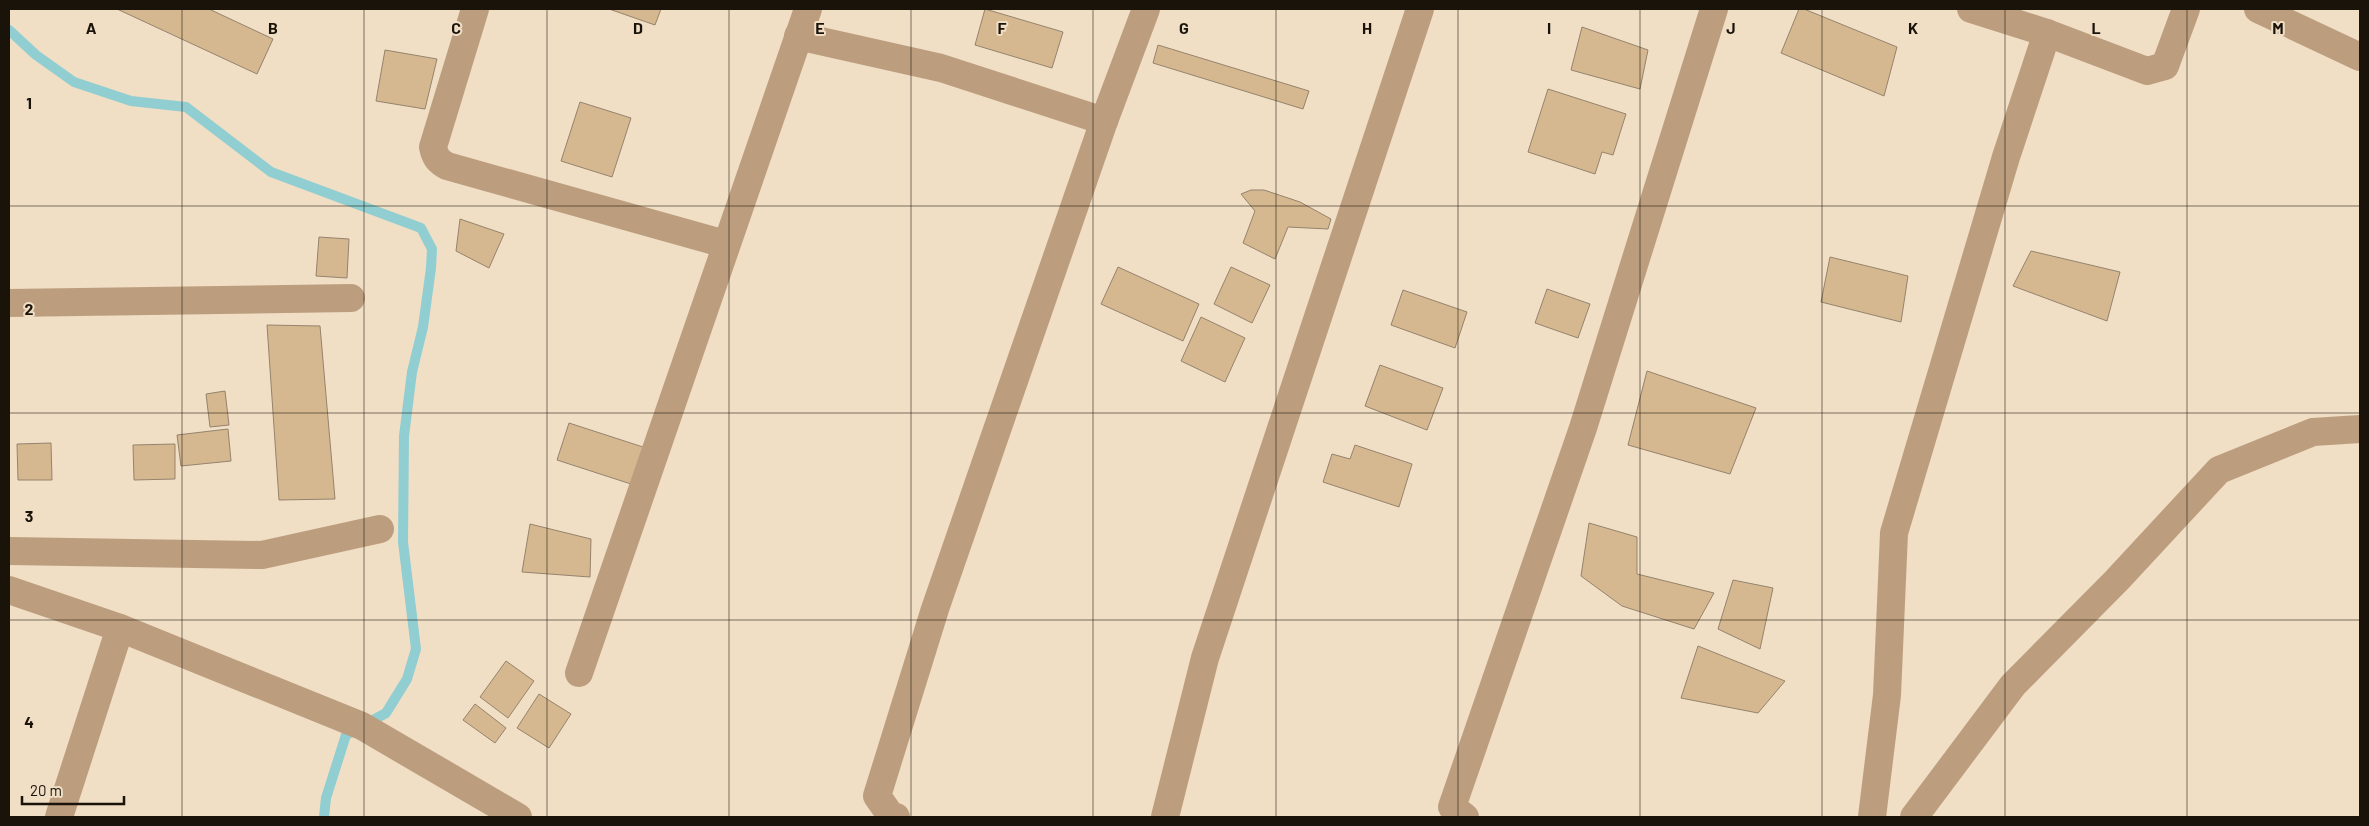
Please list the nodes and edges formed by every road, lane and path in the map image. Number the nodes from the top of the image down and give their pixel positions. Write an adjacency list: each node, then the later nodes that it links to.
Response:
1 (475, 9): 13 (street)
2 (808, 9): 10 (street)
3 (1146, 9): 12 (street)
4 (1420, 9): 25 (street)
5 (1714, 9): 26 (street)
6 (1971, 9): 9 (street)
7 (2186, 9): 9 (street)
8 (2258, 9): 11 (street)
9 (2047, 33): 27 (street)
10 (798, 36): 12 (street); 13 (street)
11 (2360, 57)
12 (1104, 121): 24 (street)
13 (725, 244): 21 (street)
14 (350, 298): 15 (street)
15 (9, 303)
16 (2360, 429): 28 (street)
17 (380, 529): 18 (street)
18 (9, 551)
19 (9, 590): 20 (street)
20 (120, 628): 22 (street); 23 (street)
21 (579, 673)
22 (59, 817)
23 (518, 817)
24 (896, 817)
25 (1165, 817)
26 (1465, 817)
27 (1872, 817)
28 (1914, 817)

